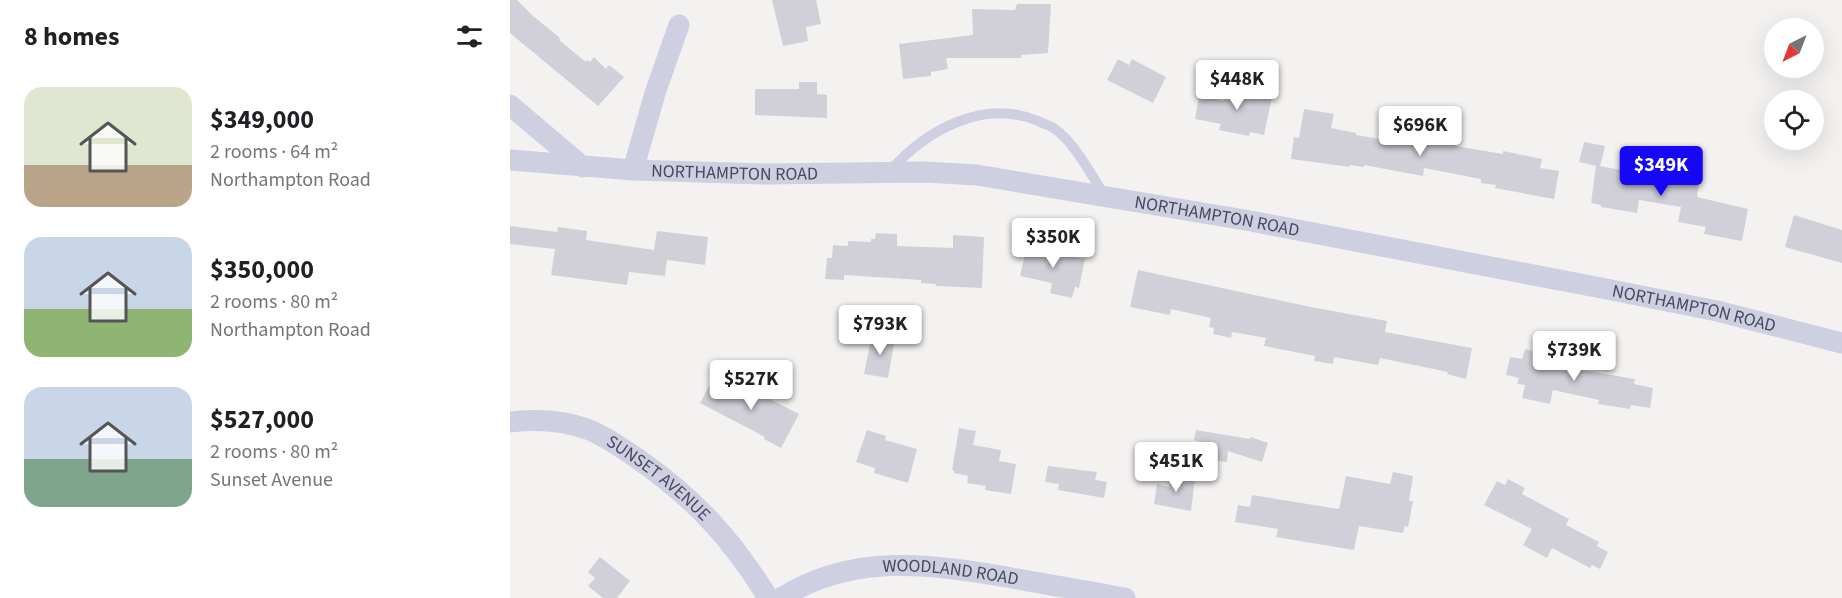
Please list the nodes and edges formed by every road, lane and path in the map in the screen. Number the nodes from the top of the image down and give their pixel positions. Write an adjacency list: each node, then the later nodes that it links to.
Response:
1 (679, 25): 5 (street)
2 (510, 105): 4 (street)
3 (510, 160): 4 (street, NORTHAMPTON ROAD)
4 (583, 167): 5 (street, NORTHAMPTON ROAD)
5 (633, 170): 6 (street, NORTHAMPTON ROAD)
6 (888, 172): 7 (street, NORTHAMPTON ROAD); 7 (lane)
7 (1105, 196): 8 (street, NORTHAMPTON ROAD)
8 (1842, 343)
9 (510, 422): 10 (street, SUNSET AVENUE)
10 (768, 598)
11 (781, 598): 12 (street, WOODLAND ROAD)
12 (1125, 598)

